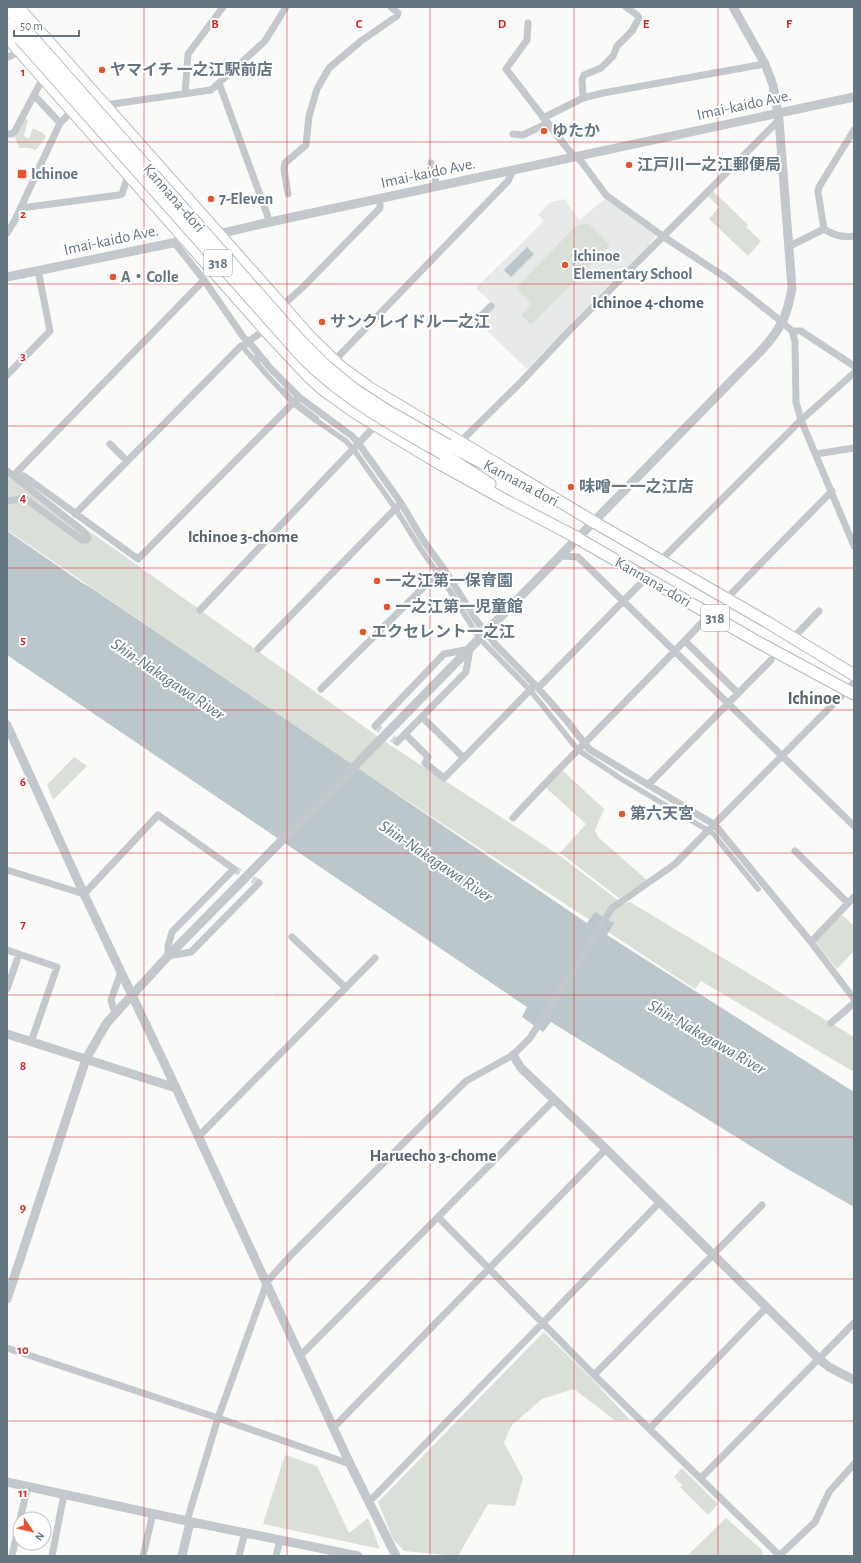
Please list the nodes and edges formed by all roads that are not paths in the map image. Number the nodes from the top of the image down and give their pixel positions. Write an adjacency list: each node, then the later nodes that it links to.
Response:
1 (18, 7): 21 (main road)
2 (224, 7): 17 (street)
3 (286, 7): 16 (street)
4 (391, 7): 34 (street)
5 (626, 7): 20 (street)
6 (733, 7): 14 (street)
7 (7, 8): 10 (main road, Kannana-dori / 318)
8 (528, 23): 24 (street)
9 (7, 24): 10 (main road, Kannana-dori / 318)
10 (24, 35): 68 (main road, Kannana-dori / 318, bridge)
11 (7, 37): 12 (main road)
12 (19, 51): 13 (street); 15 (main road)
13 (7, 57)
14 (765, 64): 20 (street); 23 (street)
15 (43, 78): 18 (street); 22 (main road)
16 (219, 83): 17 (street); 37 (street)
17 (184, 94): 21 (street)
18 (34, 95): 25 (street); 27 (street)
19 (854, 97): 23 (street, Imai-kaido Ave.)
20 (583, 98): 24 (street)
21 (105, 105): 40 (main road)
22 (72, 111): 25 (street); 32 (main road)
23 (779, 116): 29 (street, Imai-kaido Ave.); 41 (street); 44 (street)
24 (546, 121): 28 (street); 29 (street)
25 (60, 123): 36 (street)
26 (854, 130): 38 (street)
27 (7, 134)
28 (513, 134)
29 (575, 156): 31 (street, Imai-kaido Ave.); 41 (street)
30 (431, 163): 33 (street)
31 (513, 170): 33 (street, Imai-kaido Ave.); 56 (street)
32 (128, 175): 36 (street); 43 (main road)
33 (437, 186): 35 (street, Imai-kaido Ave.)
34 (288, 194)
35 (380, 198): 37 (street, Imai-kaido Ave.); 48 (street)
36 (21, 208): 39 (street)
37 (269, 222): 40 (street, Imai-kaido Ave.)
38 (824, 229): 42 (street); 44 (street)
39 (7, 233)
40 (220, 234): 43 (street, Imai-kaido Ave.); 48 (main road)
41 (664, 236): 51 (street); 64 (street)
42 (854, 236)
43 (179, 241): 45 (street, Imai-kaido Ave.); 47 (street); 52 (main road)
44 (790, 246): 51 (street)
45 (38, 270): 46 (street, Imai-kaido Ave.); 59 (street)
46 (7, 277)
47 (204, 280): 54 (street); 72 (street)
48 (283, 305): 56 (main road)
49 (491, 306): 50 (street)
50 (483, 314)
51 (782, 322): 53 (street); 78 (street)
52 (265, 330): 54 (street); 63 (main road)
53 (792, 331): 57 (street); 62 (street)
54 (249, 342): 55 (street); 60 (street)
55 (242, 346): 61 (street); 70 (street)
56 (334, 361): 64 (main road)
57 (854, 366)
58 (854, 374): 62 (street)
59 (7, 375)
60 (299, 397): 61 (street); 66 (street)
61 (293, 403): 66 (street); 77 (street)
62 (801, 420): 69 (street); 82 (street)
63 (375, 426): 66 (street); 79 (main road)
64 (461, 442): 78 (main road)
65 (110, 444): 70 (street)
66 (356, 447): 75 (street); 76 (street); 87 (street)
67 (854, 448): 69 (street)
68 (446, 450): 78 (main road, Kannana dori / 318); 79 (main road, 318)
69 (816, 454): 73 (street)
70 (127, 462): 77 (street)
71 (7, 471): 72 (street)
72 (14, 476): 74 (street); 77 (street)
73 (832, 491): 80 (street); 85 (street)
74 (7, 501)
75 (400, 502): 76 (street); 83 (street)
76 (396, 508): 83 (street); 94 (street)
77 (75, 514)
78 (594, 522): 79 (street); 82 (main road, Kannana-dori / 318)
79 (578, 538): 81 (street); 84 (main road, Kannana-dori / 318)
80 (854, 546)
81 (561, 556): 86 (street); 90 (street)
82 (661, 560): 85 (main road, Kannana-dori / 318)
83 (441, 571): 90 (street); 100 (street)
84 (646, 578): 86 (street); 89 (main road, Kannana-dori / 318)
85 (727, 598): 91 (main road, Kannana-dori / 318)
86 (623, 601): 96 (street); 99 (street)
87 (200, 610)
88 (819, 611): 91 (street)
89 (709, 615): 92 (street); 101 (main road, Kannana-dori / 318)
90 (481, 633): 95 (street); 99 (street)
91 (793, 638): 98 (main road, Kannana-dori / 318)
92 (685, 641): 96 (street); 102 (street)
93 (484, 642): 99 (street)
94 (258, 649)
95 (470, 649): 104 (street); 106 (street); 128 (street, bridge)
96 (675, 651): 103 (street); 109 (street)
97 (771, 660): 102 (street)
98 (854, 675)
99 (534, 688): 109 (street); 110 (street); 112 (street)
100 (321, 689)
101 (852, 689): 111 (street)
102 (738, 693): 103 (street)
103 (728, 703): 111 (street); 113 (street)
104 (422, 717): 107 (street); 112 (street)
105 (7, 725): 122 (street)
106 (375, 726)
107 (405, 734): 108 (street); 112 (street)
108 (398, 742)
109 (584, 744): 110 (street); 113 (street)
110 (578, 750): 114 (street); 117 (street)
111 (783, 757): 115 (street); 116 (street)
112 (464, 758)
113 (648, 785): 115 (street)
114 (512, 818)
115 (715, 825): 117 (street); 125 (street)
116 (854, 826)
117 (709, 831): 121 (street); 140 (street)
118 (795, 851): 123 (street)
119 (7, 870): 122 (street)
120 (259, 883): 128 (street)
121 (758, 889)
122 (84, 894): 128 (street); 130 (street)
123 (852, 902): 125 (street)
124 (292, 937): 131 (street)
125 (811, 942): 134 (street)
126 (7, 950): 127 (street)
127 (19, 954): 132 (street); 139 (street)
128 (168, 956): 133 (street)
129 (375, 958): 131 (street)
130 (121, 972): 133 (street); 136 (street)
131 (346, 988): 144 (street)
132 (7, 989)
133 (131, 995): 136 (street); 142 (street)
134 (854, 999)
135 (854, 1003): 137 (street)
136 (115, 1013): 141 (street)
137 (831, 1023)
138 (7, 1034): 139 (street)
139 (31, 1042): 141 (street)
140 (513, 1055): 143 (street); 151 (street)
141 (86, 1060): 142 (street); 152 (street)
142 (176, 1088): 144 (street)
143 (554, 1100): 145 (street); 148 (street)
144 (198, 1137): 151 (street)
145 (606, 1149): 146 (street); 150 (street)
146 (659, 1203): 149 (street); 154 (street)
147 (762, 1206): 149 (street)
148 (438, 1217): 150 (street); 157 (street)
149 (713, 1255): 153 (street); 159 (street)
150 (489, 1268): 154 (street); 162 (street)
151 (266, 1284): 157 (street); 161 (street)
152 (7, 1299)
153 (766, 1308): 158 (street); 163 (street)
154 (543, 1322): 159 (street); 170 (street)
155 (854, 1324): 158 (street)
156 (7, 1348): 161 (street)
157 (300, 1356): 162 (street)
158 (819, 1359): 160 (street); 166 (street)
159 (594, 1375): 163 (street)
160 (854, 1380)
161 (218, 1418): 164 (street); 173 (street)
162 (334, 1427): 164 (street)
163 (650, 1428): 166 (street)
164 (350, 1464): 170 (street)
165 (854, 1464): 184 (street)
166 (701, 1478): 184 (street)
167 (7, 1482): 168 (street)
168 (28, 1486): 169 (street); 171 (street)
169 (64, 1494): 172 (street); 177 (street)
170 (369, 1502): 183 (street)
171 (22, 1511)
172 (153, 1513): 173 (street); 178 (street)
173 (189, 1521): 174 (street); 179 (street)
174 (245, 1532): 175 (street); 180 (street)
175 (280, 1540): 176 (street); 181 (street)
176 (344, 1555): 182 (street)
177 (52, 1556)
178 (143, 1556)
179 (182, 1556)
180 (240, 1556)
181 (276, 1556)
182 (358, 1556)
183 (396, 1556)
184 (779, 1556)

